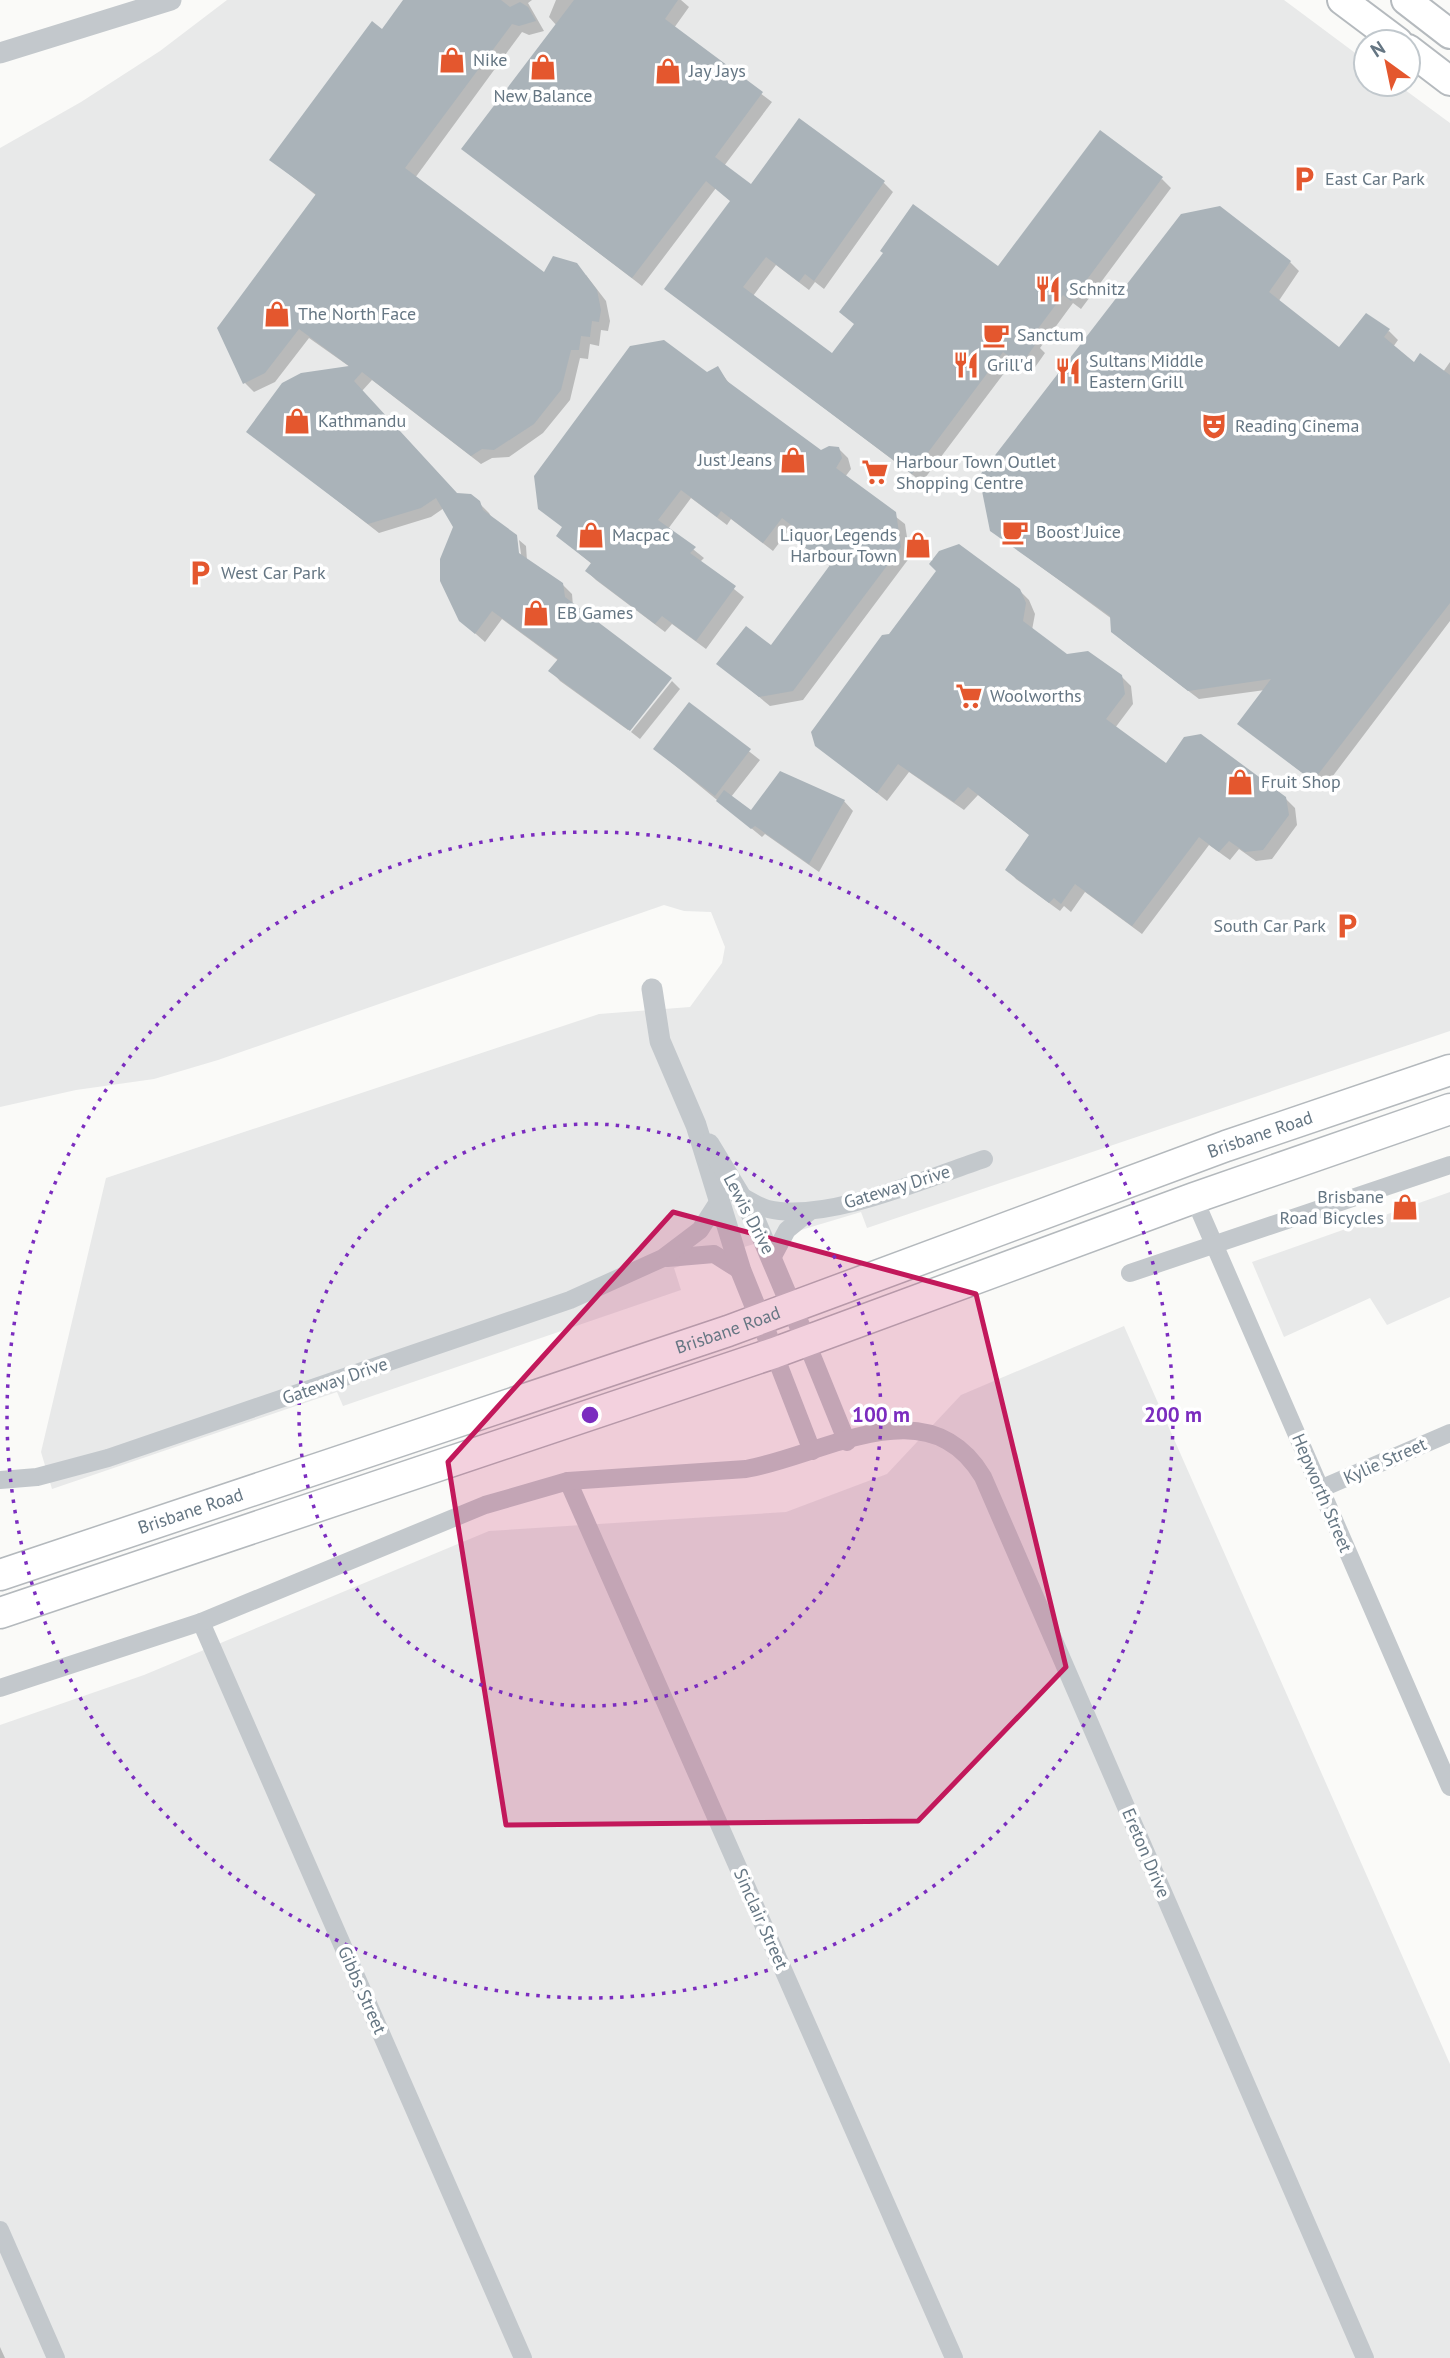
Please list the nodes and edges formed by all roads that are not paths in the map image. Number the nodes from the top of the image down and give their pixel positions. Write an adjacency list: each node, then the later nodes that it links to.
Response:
1 (171, 0): 6 (street)
2 (1342, 0): 4 (main road)
3 (1406, 0): 5 (main road)
4 (1379, 28)
5 (1450, 34)
6 (0, 53)
7 (1422, 60): 8 (main road)
8 (1450, 81)
9 (652, 989): 12 (street, Lewis Drive)
10 (1450, 1070): 24 (highway, Brisbane Road)
11 (1450, 1109): 16 (highway, Brisbane Road)
12 (696, 1125): 15 (street, Lewis Drive); 17 (street, Lewis Drive)
13 (984, 1159): 18 (street, Gateway Drive)
14 (1450, 1165): 19 (street)
15 (743, 1197): 18 (street, Gateway Drive); 21 (street, Lewis Drive)
16 (1194, 1198): 19 (street, Hepworth Street); 26 (highway, Brisbane Road)
17 (718, 1202): 20 (street, Gateway Drive); 22 (street, Lewis Drive)
18 (809, 1212): 21 (street, Gateway Drive)
19 (1214, 1244): 23 (street); 33 (street, Hepworth Street)
20 (663, 1258): 22 (street, Gateway Drive); 31 (street, Gateway Drive)
21 (772, 1258): 24 (street, Lewis Drive)
22 (741, 1271): 25 (street, Lewis Drive)
23 (1130, 1273)
24 (792, 1307): 25 (highway, Brisbane Road); 26 (street, Lewis Drive)
25 (760, 1319): 27 (street, Lewis Drive); 34 (highway, Brisbane Road)
26 (806, 1341): 27 (highway, Brisbane Road); 29 (street)
27 (774, 1353): 30 (street, Brisbane Road); 35 (highway, Brisbane Road)
28 (1450, 1433): 33 (street, Kylie Street)
29 (855, 1440): 30 (street); 43 (street, Ereton Drive)
30 (812, 1451): 32 (street)
31 (0, 1480)
32 (568, 1481): 36 (street); 42 (street, Sinclair Street)
33 (1321, 1489): 38 (street, Hepworth Street)
34 (0, 1575)
35 (0, 1613)
36 (201, 1622): 37 (street); 41 (street, Gibbs Street)
37 (0, 1688)
38 (1450, 1787)
39 (0, 2230): 40 (street)
40 (55, 2358)
41 (523, 2358)
42 (954, 2358)
43 (1365, 2358)

